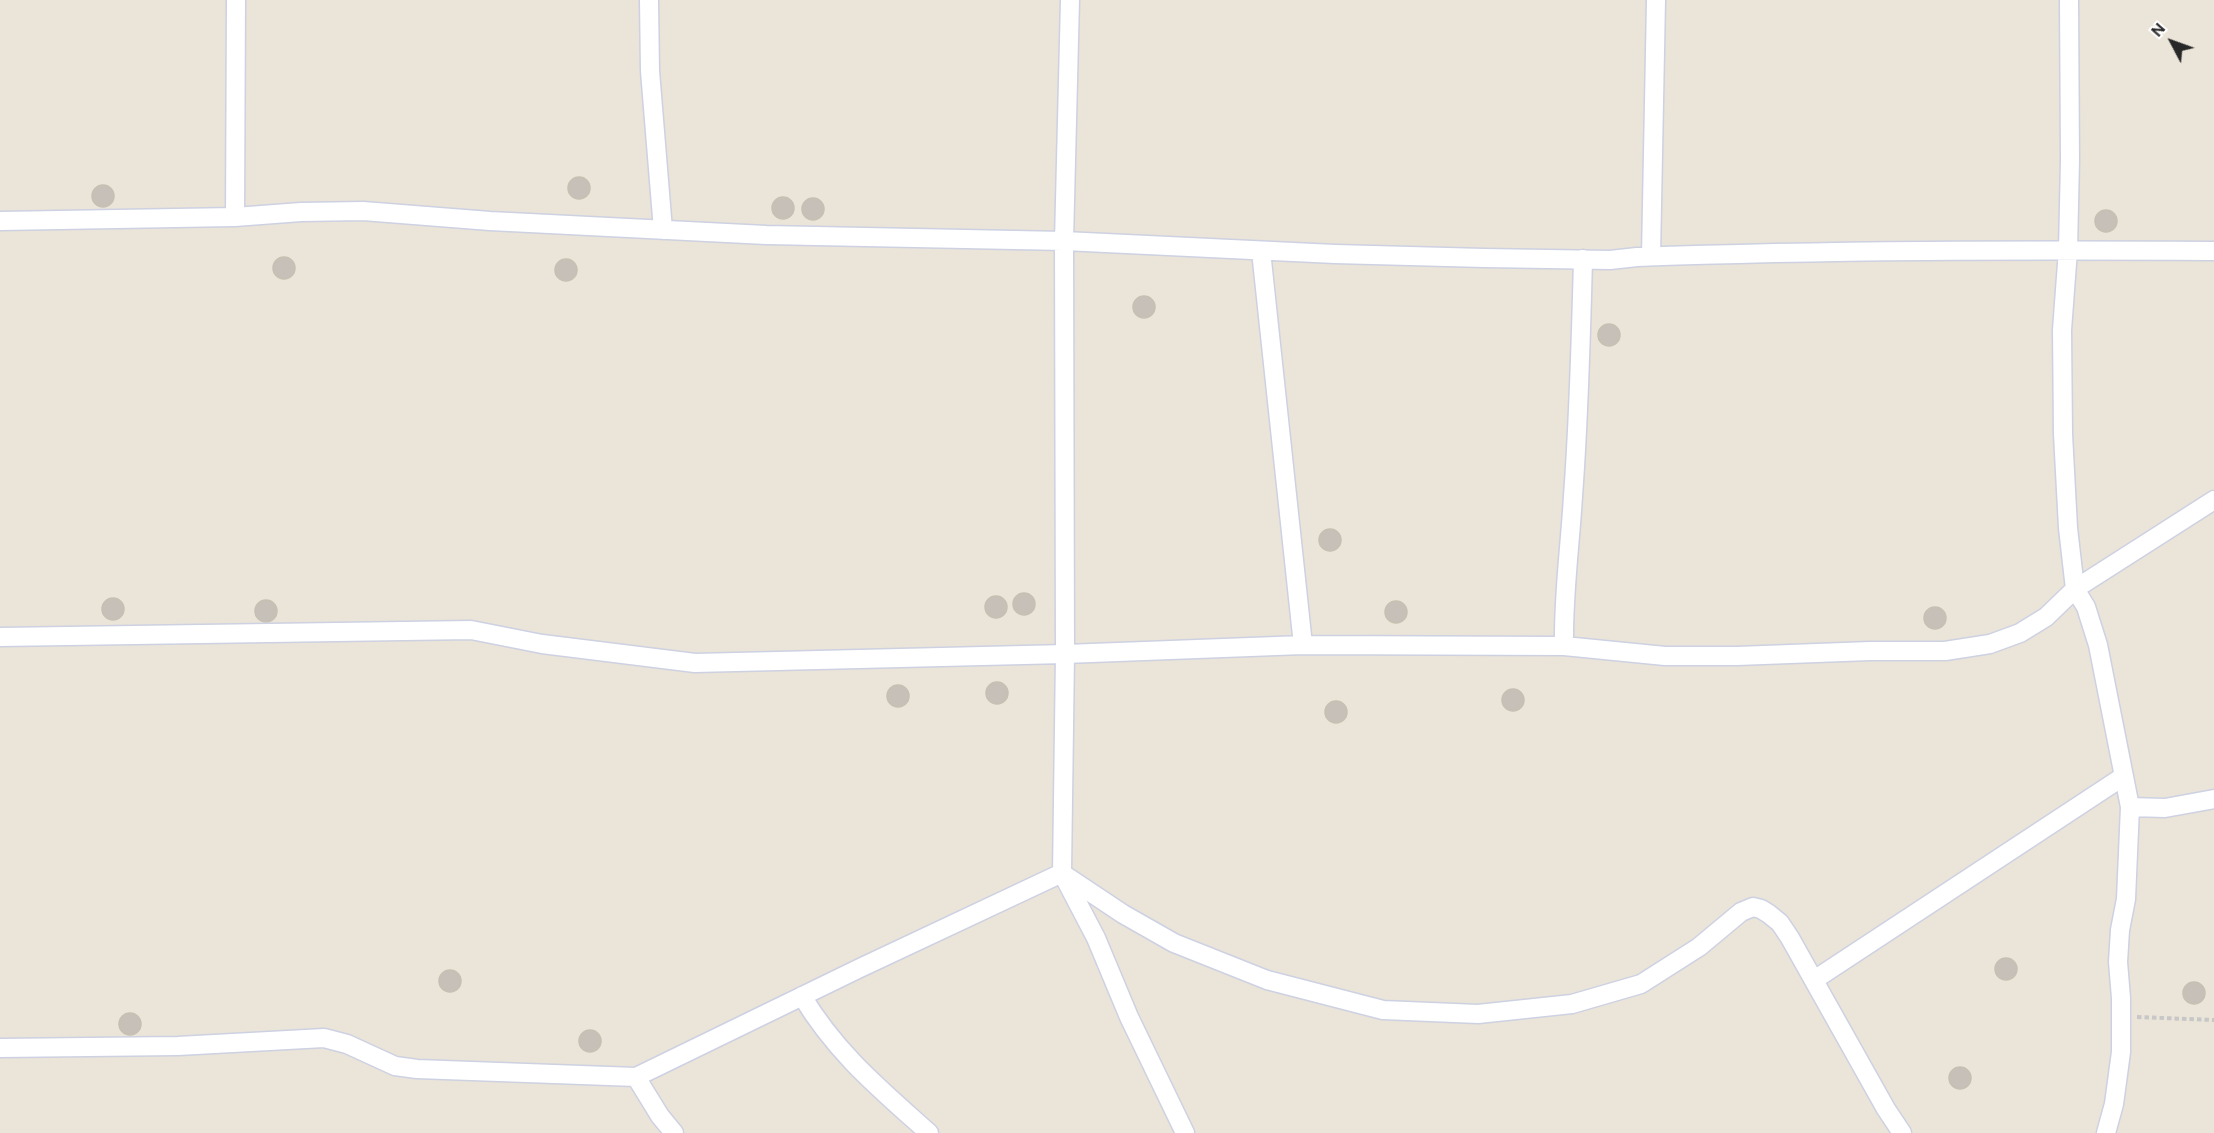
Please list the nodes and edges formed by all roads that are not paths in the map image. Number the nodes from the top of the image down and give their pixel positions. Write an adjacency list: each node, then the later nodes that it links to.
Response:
1 (236, 0): 6 (street)
2 (649, 0): 8 (street)
3 (1070, 0): 9 (street)
4 (1656, 0): 13 (street)
5 (2069, 0): 10 (street)
6 (236, 217): 7 (street); 8 (street)
7 (0, 221)
8 (663, 230): 9 (street)
9 (1064, 241): 11 (street); 20 (street)
10 (2068, 250): 12 (street); 13 (street); 16 (street)
11 (1261, 251): 14 (street); 18 (street)
12 (2214, 251)
13 (1651, 256): 14 (street)
14 (1583, 260): 19 (street)
15 (2214, 500): 16 (street)
16 (2075, 590): 19 (street); 21 (street)
17 (0, 637): 20 (street)
18 (1303, 645): 19 (street); 20 (street)
19 (1564, 646)
20 (1065, 654): 24 (street)
21 (2124, 776): 23 (street); 25 (street)
22 (2214, 799): 23 (street)
23 (2130, 807): 33 (street)
24 (1062, 873): 25 (street); 26 (street); 31 (street)
25 (1814, 980): 32 (street)
26 (802, 996): 28 (street); 30 (street)
27 (0, 1048): 28 (street)
28 (636, 1077): 29 (street)
29 (674, 1133)
30 (929, 1133)
31 (1185, 1133)
32 (1902, 1133)
33 (2106, 1133)

